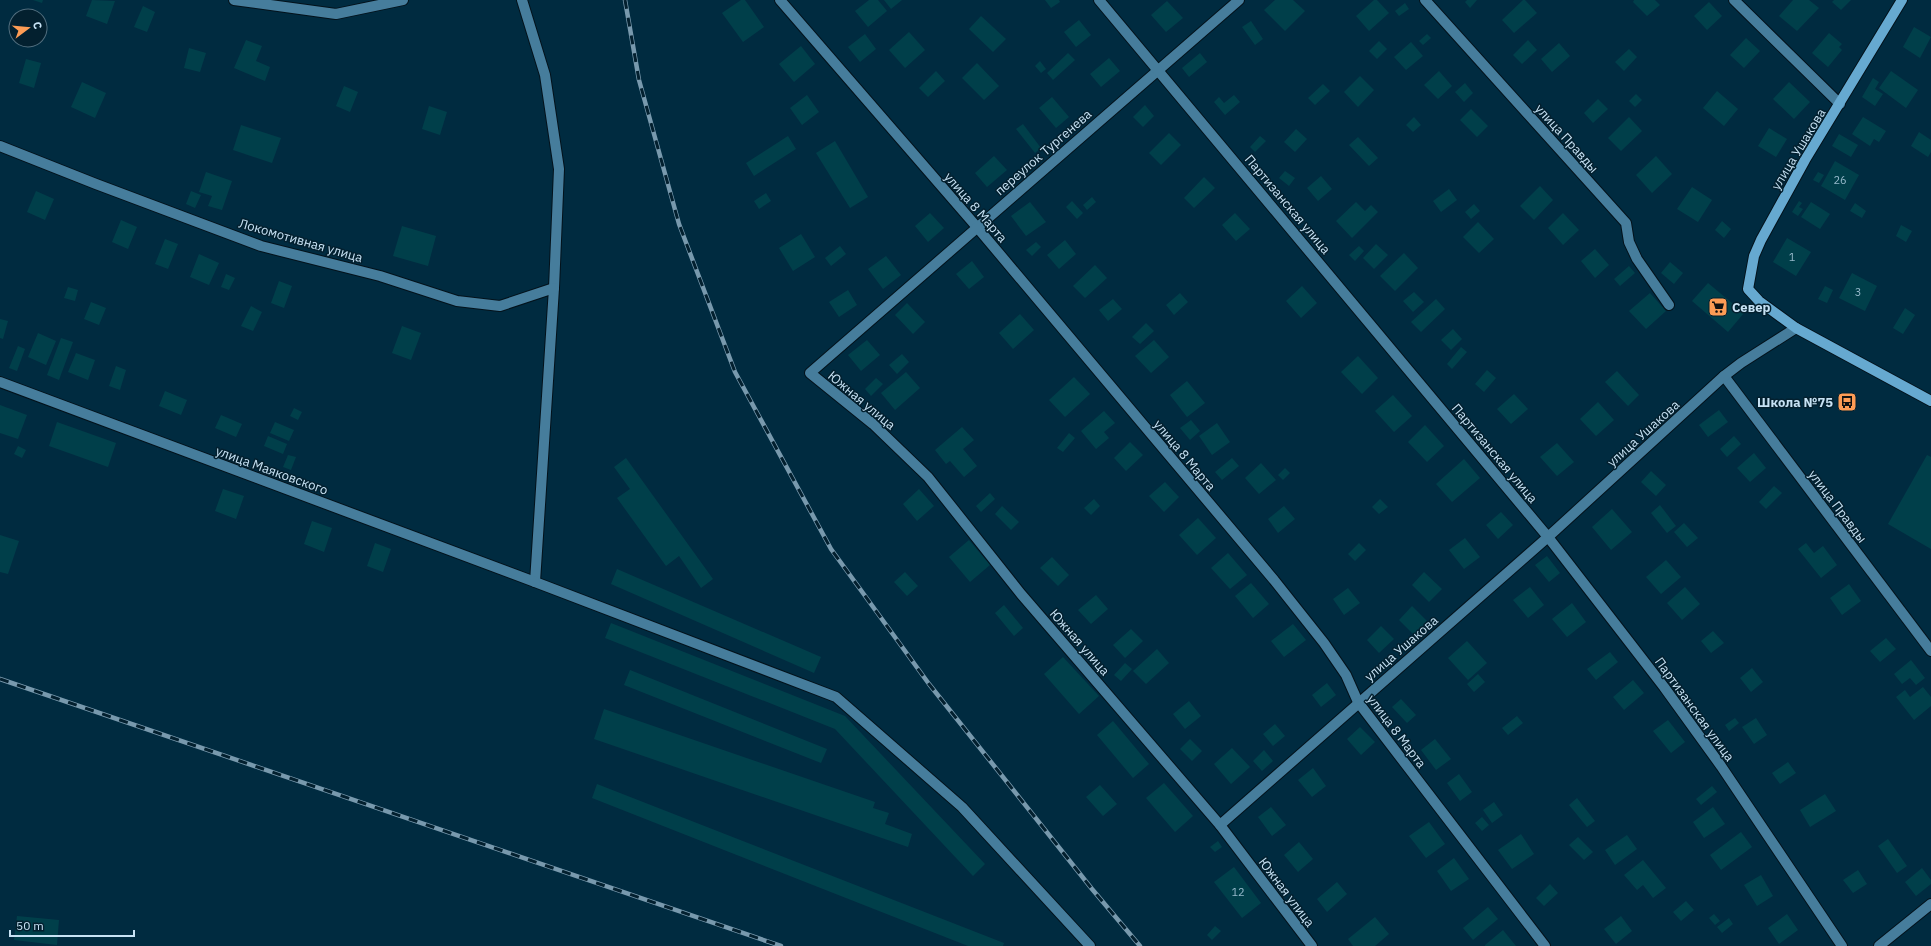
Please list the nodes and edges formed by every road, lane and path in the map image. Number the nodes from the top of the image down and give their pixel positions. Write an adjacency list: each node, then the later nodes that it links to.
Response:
1 (234, 0): 2 (street)
2 (404, 0)
3 (522, 0): 14 (street)
4 (780, 0): 13 (street, улица 8 Марта)
5 (1099, 0): 10 (street, Партизанская улица)
6 (1239, 0): 10 (street, переулок Тургенева)
7 (1425, 0): 15 (street, улица Правды)
8 (1734, 0): 11 (street)
9 (1902, 0): 11 (main road, улица Ушакова)
10 (1159, 70): 13 (street, переулок Тургенева); 21 (street, Партизанская улица)
11 (1840, 104): 16 (main road, улица Ушакова)
12 (0, 146): 14 (street, Локомотивная улица)
13 (976, 226): 17 (street, переулок Тургенева); 24 (street, улица 8 Марта)
14 (554, 288): 22 (street)
15 (1669, 305)
16 (1796, 328): 18 (street, улица Ушакова); 20 (main road)
17 (810, 372): 25 (street, Южная улица)
18 (1724, 376): 21 (street, улица Ушакова); 23 (street, улица Правды)
19 (0, 382): 22 (street, улица Маяковского)
20 (1931, 402)
21 (1548, 537): 24 (street, улица Ушакова); 30 (street, Партизанская улица)
22 (535, 582): 27 (street, улица Маяковского)
23 (1931, 651)
24 (1358, 702): 25 (street, улица Ушакова); 29 (street, улица 8 Марта)
25 (1220, 825): 28 (street, Южная улица)
26 (1931, 904): 31 (street)
27 (1090, 946)
28 (1312, 946)
29 (1545, 946)
30 (1842, 946)
31 (1879, 946)

